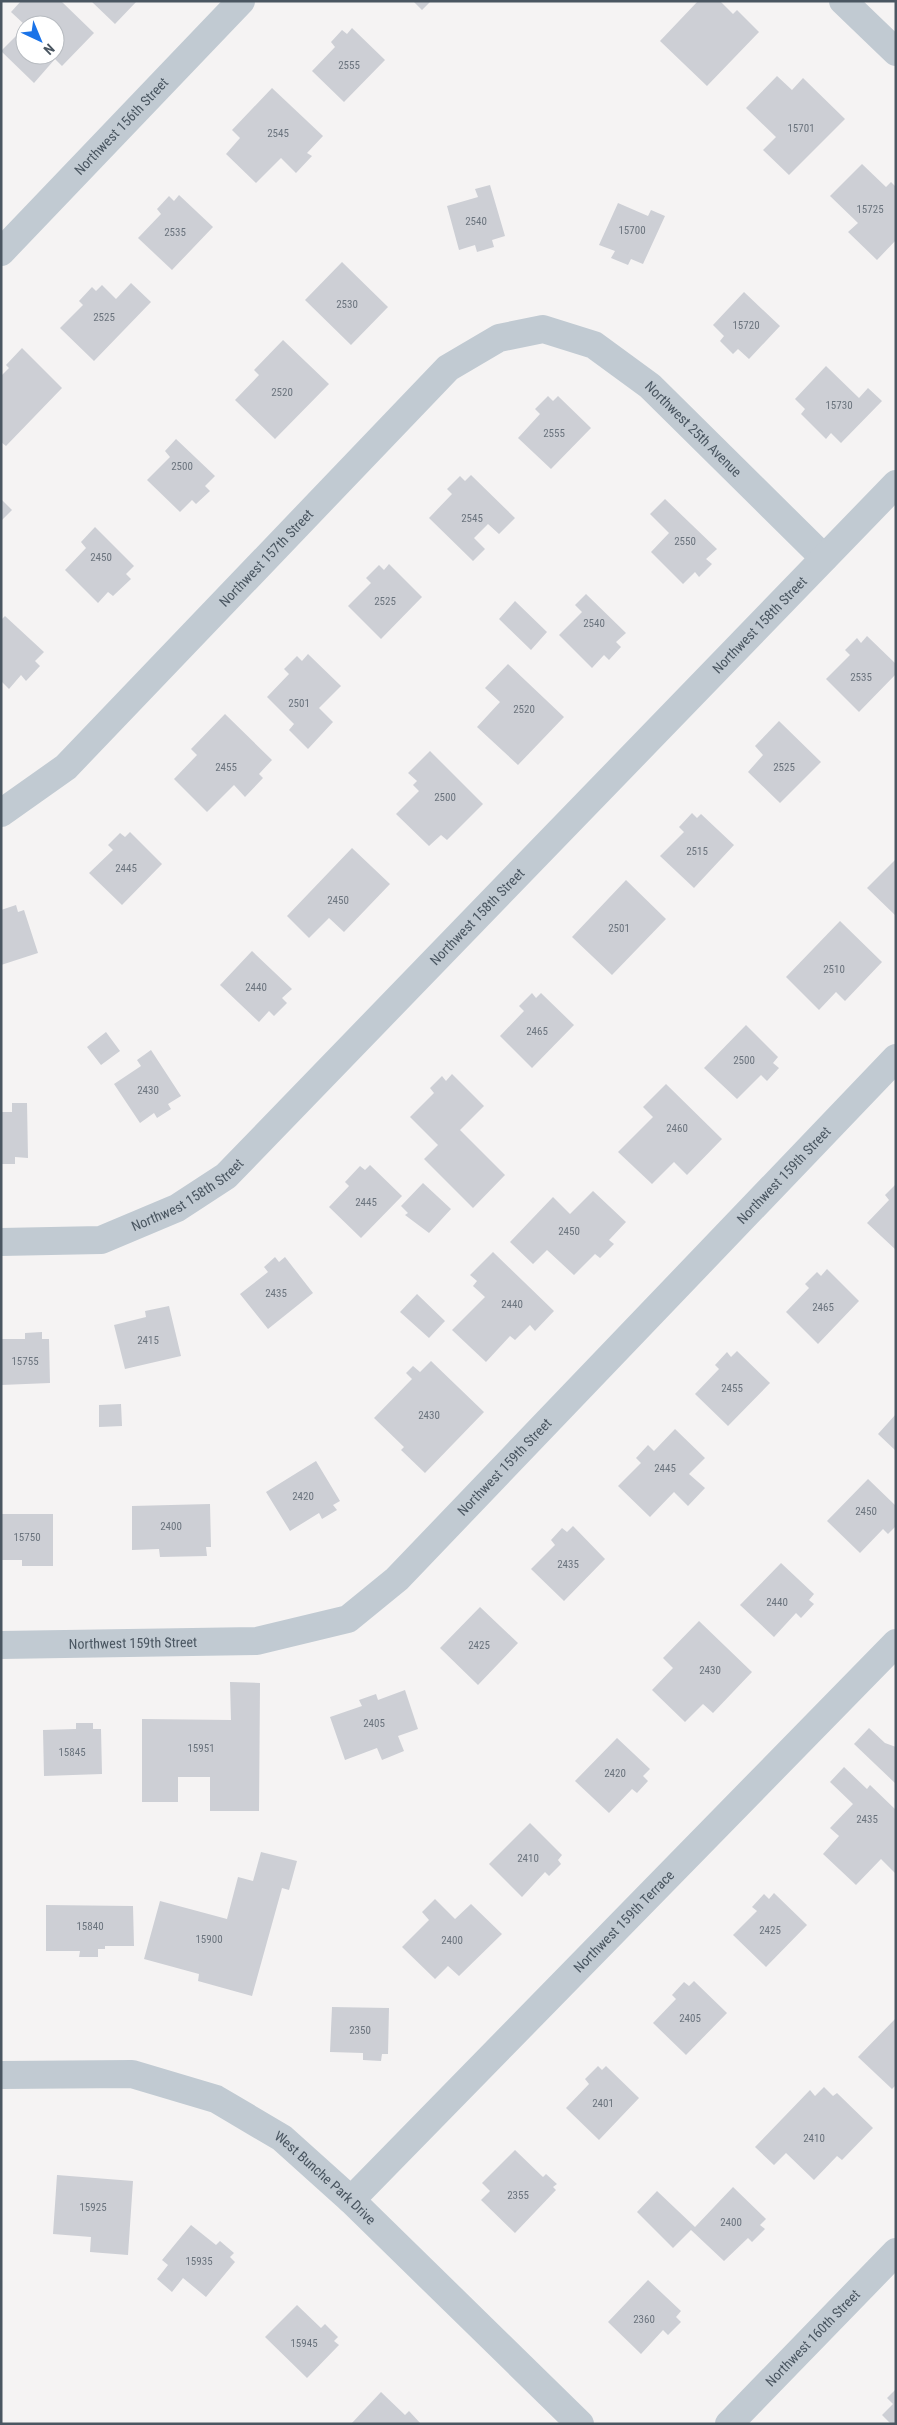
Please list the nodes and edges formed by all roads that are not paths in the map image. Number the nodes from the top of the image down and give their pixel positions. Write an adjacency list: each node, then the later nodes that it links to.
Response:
1 (241, 1): 4 (street, Northwest 156th Street)
2 (843, 1): 3 (street)
3 (896, 52)
4 (1, 252)
5 (543, 329): 7 (street, Northwest 25th Avenue); 8 (street, Northwest 157th Street)
6 (896, 484): 7 (street, Northwest 158th Street)
7 (824, 558): 10 (street, Northwest 158th Street)
8 (1, 812)
9 (896, 1058): 12 (street, Northwest 159th Street)
10 (1, 1242)
11 (896, 1643): 14 (street, Northwest 159th Terrace)
12 (1, 1645)
13 (1, 2075): 14 (street, West Bunche Park Drive)
14 (351, 2200): 16 (street, West Bunche Park Drive)
15 (896, 2252): 17 (street, Northwest 160th Street)
16 (580, 2424)
17 (729, 2424)

